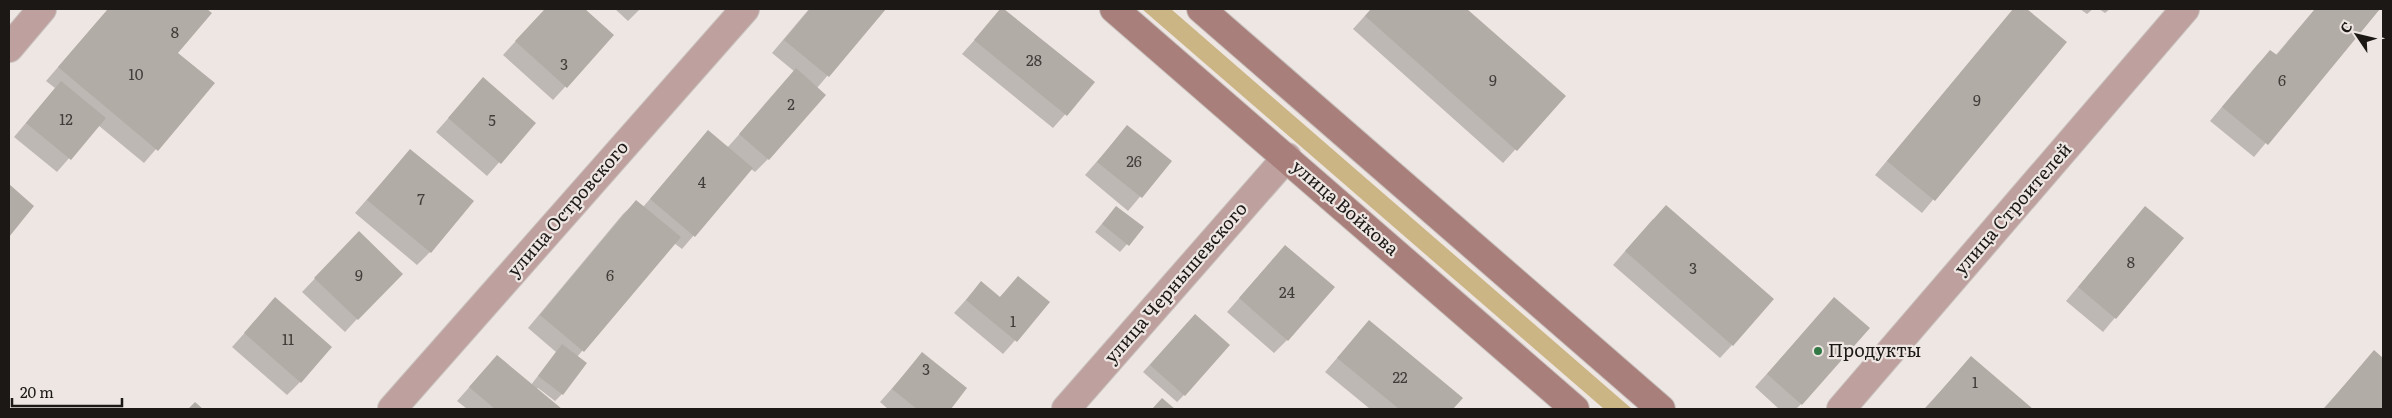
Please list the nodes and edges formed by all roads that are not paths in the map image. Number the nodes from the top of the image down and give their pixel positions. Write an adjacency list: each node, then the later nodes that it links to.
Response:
1 (42, 9): 6 (street)
2 (745, 9): 8 (street, улица Островского)
3 (1114, 9): 7 (main road, улица Войкова)
4 (1201, 9): 11 (main road)
5 (2185, 9): 12 (street, улица Строителей)
6 (9, 48)
7 (1287, 157): 9 (street, улица Чернышевского); 10 (main road, улица Войкова)
8 (392, 409)
9 (1066, 409)
10 (1575, 409)
11 (1661, 409)
12 (1841, 409)

